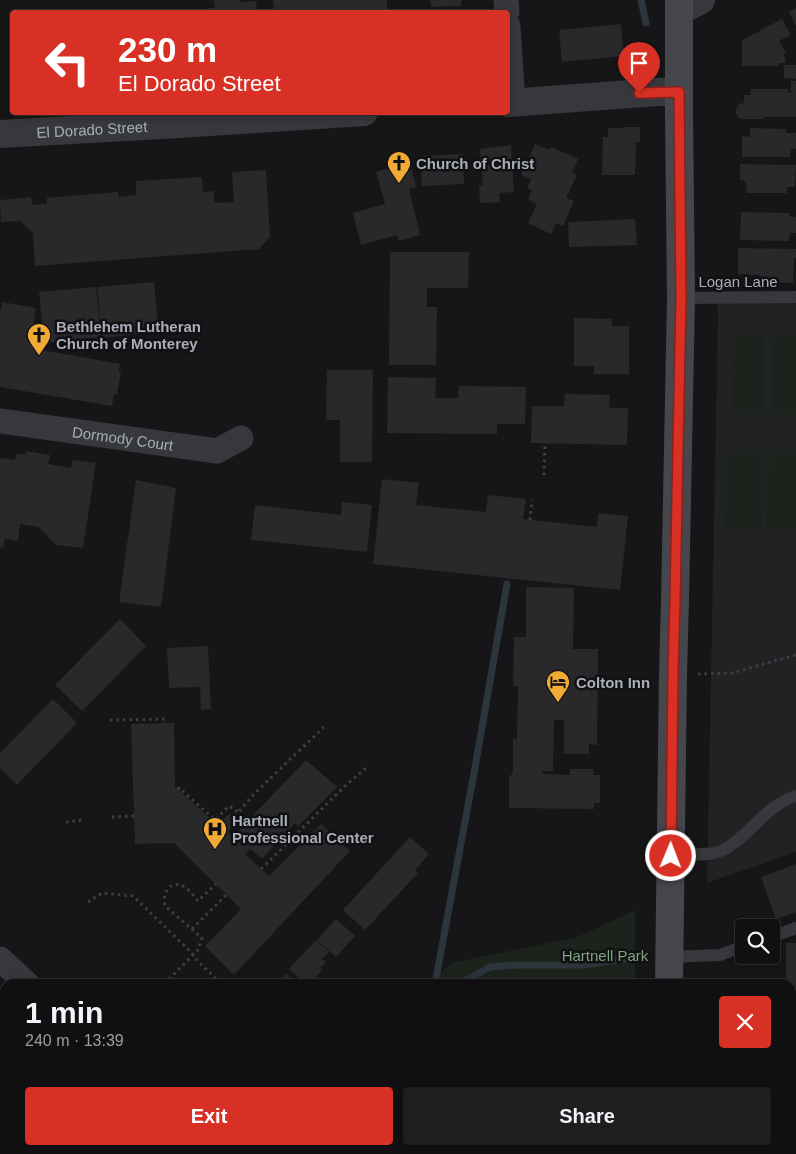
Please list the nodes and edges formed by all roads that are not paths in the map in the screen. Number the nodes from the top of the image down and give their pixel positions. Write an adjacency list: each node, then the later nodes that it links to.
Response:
1 (686, 4): 2 (main road)
2 (679, 92): 3 (street); 6 (main road)
3 (510, 102)
4 (291, 115): 5 (street, El Dorado Street)
5 (0, 134)
6 (681, 298): 7 (lane, Logan Lane); 11 (main road)
7 (796, 298)
8 (0, 421): 9 (street, Dormody Court)
9 (241, 438)
10 (796, 796): 11 (lane)
11 (671, 853): 15 (main road)
12 (796, 928): 13 (lane)
13 (780, 934)
14 (735, 949): 15 (lane)
15 (670, 957): 18 (main road)
16 (0, 959): 17 (street)
17 (22, 979)
18 (669, 979)

